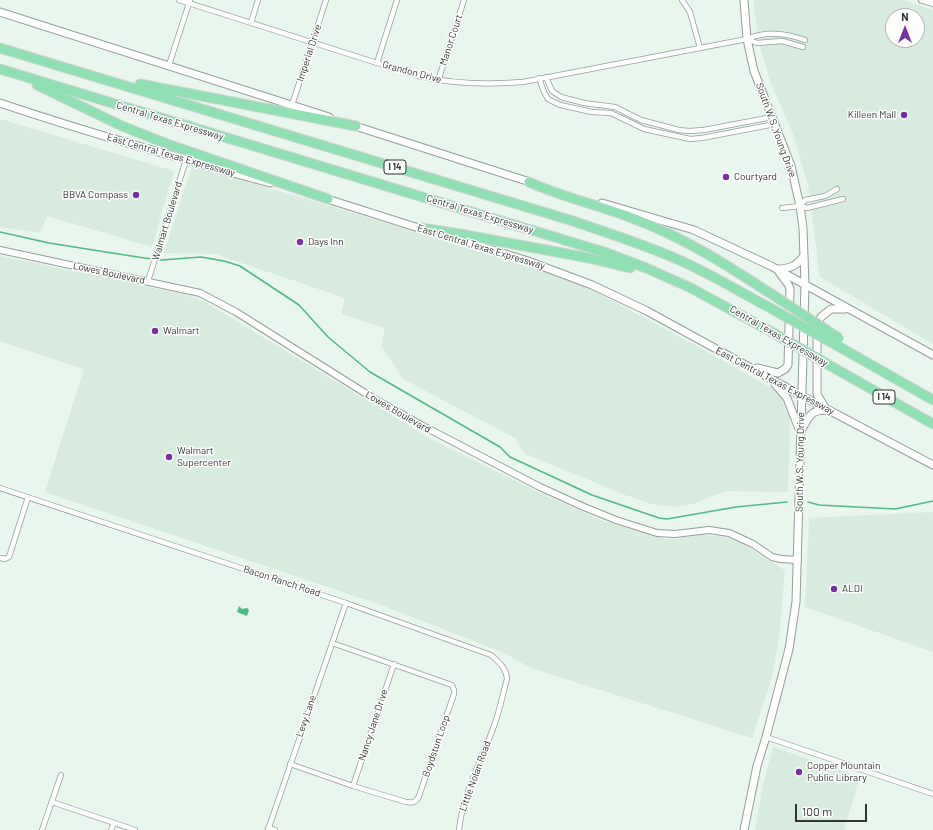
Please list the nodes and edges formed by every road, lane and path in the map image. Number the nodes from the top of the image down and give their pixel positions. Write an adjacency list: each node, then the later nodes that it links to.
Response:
1 (179, 0): 9 (street, Grandon Drive)
2 (258, 0): 12 (street)
3 (326, 0): 15 (street, Imperial Drive)
4 (397, 0): 19 (street)
5 (464, 0): 26 (street, Manor Court)
6 (682, 0): 17 (street)
7 (744, 0): 13 (main road, South W.S. Young Drive)
8 (922, 0): 10 (street)
9 (189, 2): 12 (street, Grandon Drive); 20 (street)
10 (933, 3)
11 (1, 12): 20 (main road)
12 (251, 23): 15 (street, Grandon Drive)
13 (747, 39): 14 (street, Grandon Drive); 16 (street); 17 (street, Grandon Drive); 33 (main road, South W.S. Young Drive)
14 (805, 40)
15 (313, 43): 19 (street, Grandon Drive); 29 (street, Imperial Drive)
16 (803, 47)
17 (700, 48): 23 (street, Grandon Drive)
18 (4, 49): 25 (highway, Central Texas Expressway / I 14)
19 (377, 63): 26 (street, Grandon Drive)
20 (169, 65): 29 (main road)
21 (0, 70): 22 (highway, Central Texas Expressway / I 14)
22 (16, 74): 45 (highway); 55 (highway, Central Texas Expressway / I 14)
23 (546, 77): 24 (street, Grandon Drive); 27 (street)
24 (539, 78): 26 (street, Grandon Drive); 31 (street)
25 (107, 80): 37 (highway); 57 (highway, Central Texas Expressway / I 14, bridge)
26 (438, 81)
27 (568, 99): 30 (street); 31 (street)
28 (0, 103): 42 (main road, East Central Texas Expressway)
29 (292, 105): 37 (main road)
30 (597, 105): 32 (street); 35 (street)
31 (566, 107): 32 (street)
32 (596, 112): 40 (street)
33 (772, 117): 34 (street); 36 (main road, South W.S. Young Drive)
34 (744, 122): 38 (street); 39 (street)
35 (652, 123): 38 (street); 40 (street)
36 (775, 124): 39 (street); 47 (main road, South W.S. Young Drive)
37 (356, 126): 43 (main road)
38 (680, 130): 41 (street)
39 (745, 130): 41 (street)
40 (652, 131): 41 (street)
41 (678, 137)
42 (186, 160): 45 (main road, East Central Texas Expressway); 53 (street, Walmart Boulevard)
43 (529, 182): 52 (main road); 57 (highway, bridge)
44 (837, 189): 47 (street)
45 (328, 199): 49 (main road, East Central Texas Expressway)
46 (843, 199): 47 (street)
47 (800, 206): 48 (street); 51 (main road, South W.S. Young Drive)
48 (782, 208)
49 (421, 228): 55 (highway); 59 (main road, East Central Texas Expressway)
50 (0, 250): 53 (street, Lowes Boulevard)
51 (804, 256): 52 (main road); 54 (main road, South W.S. Young Drive)
52 (777, 269): 54 (main road); 59 (main road)
53 (148, 281): 70 (street, Lowes Boulevard)
54 (805, 285): 56 (main road); 61 (main road, South W.S. Young Drive)
55 (689, 287): 64 (highway, Central Texas Expressway / I 14, bridge)
56 (849, 310): 58 (main road); 63 (main road)
57 (837, 342): 62 (highway, Central Texas Expressway / I 14)
58 (933, 356)
59 (743, 364): 60 (main road, East Central Texas Expressway)
60 (770, 378): 61 (main road, East Central Texas Expressway); 65 (main road)
61 (802, 396): 63 (main road, East Central Texas Expressway); 65 (main road, South W.S. Young Drive)
62 (933, 400)
63 (827, 409): 65 (main road); 66 (main road, East Central Texas Expressway)
64 (933, 424)
65 (801, 432): 70 (main road, South W.S. Young Drive)
66 (933, 465)
67 (0, 488): 68 (street, Bacon Ranch Road)
68 (28, 497): 69 (street); 71 (street, Bacon Ranch Road)
69 (0, 558)
70 (798, 560): 75 (main road, South W.S. Young Drive)
71 (346, 602): 72 (street, Levy Lane); 74 (street, Bacon Ranch Road)
72 (332, 643): 73 (street, Boydstun Loop); 76 (street, Levy Lane)
73 (394, 664): 78 (street, Nancy Jane Drive); 78 (street, Boydstun Loop)
74 (496, 722): 87 (street, Little Nolan Road)
75 (766, 737): 79 (street); 88 (main road, South W.S. Young Drive)
76 (290, 764): 78 (street, Boydstun Loop); 82 (street, Levy Lane)
77 (61, 774): 80 (street)
78 (353, 786)
79 (933, 794)
80 (52, 802): 81 (street); 83 (street)
81 (114, 823): 84 (street); 85 (street)
82 (268, 829): 86 (street)
83 (42, 830)
84 (111, 830)
85 (135, 830)
86 (275, 830)
87 (460, 830)
88 (744, 830)

